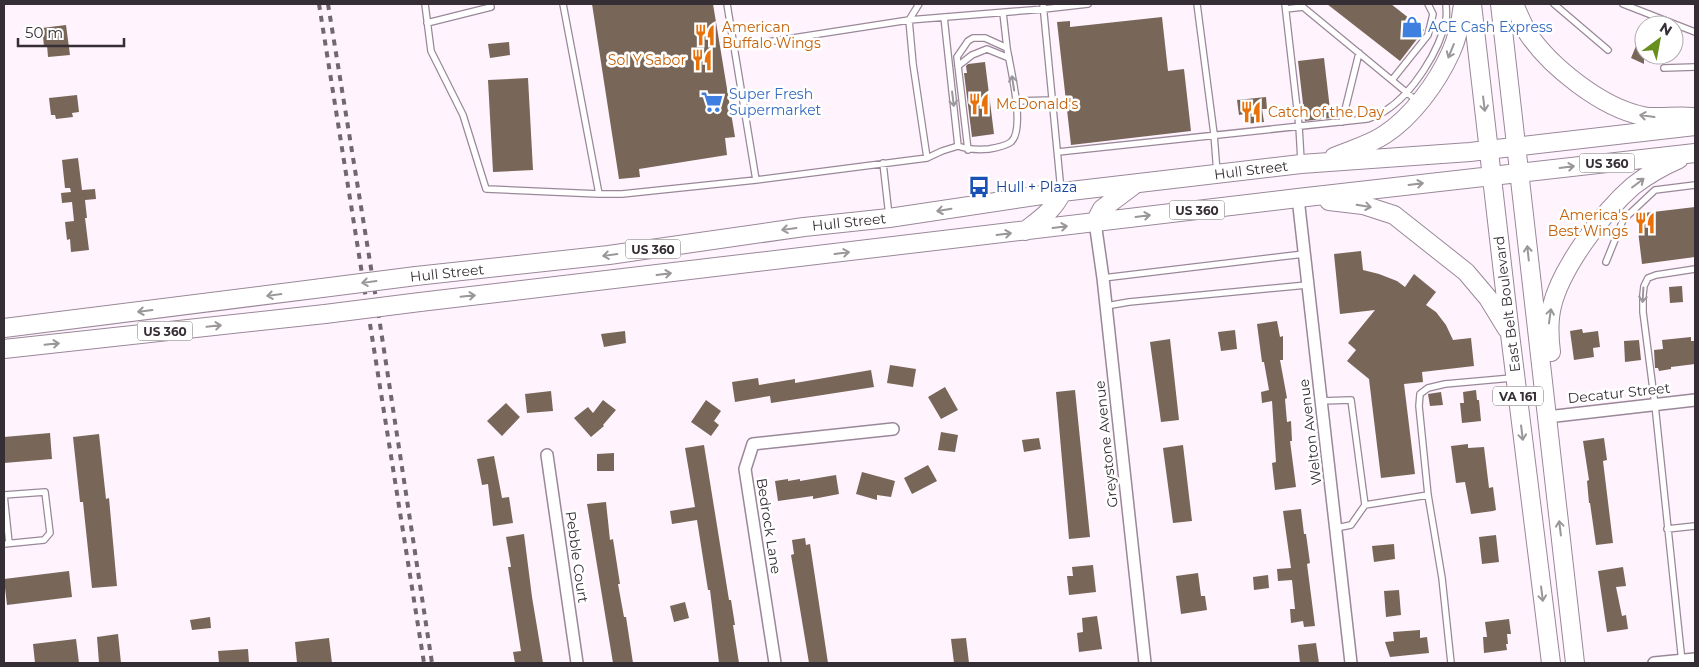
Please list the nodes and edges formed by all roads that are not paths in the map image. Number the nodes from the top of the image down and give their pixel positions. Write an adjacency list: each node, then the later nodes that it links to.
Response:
1 (425, 4): 21 (lane)
2 (490, 4): 21 (lane)
3 (563, 4): 57 (lane)
4 (727, 4): 23 (lane)
5 (919, 4): 20 (lane)
6 (1088, 4): 16 (lane)
7 (1197, 4): 39 (lane)
8 (1428, 4): 31 (lane)
9 (1446, 4): 32 (lane)
10 (1463, 4): 32 (main road, one-way to 32)
11 (1472, 4): 43 (main road, East Belt Boulevard / VA 161, one-way to 43)
12 (1500, 4): 41 (main road, East Belt Boulevard / VA 161)
13 (1514, 4): 35 (main road, one-way to 13)
14 (1554, 4): 25 (lane)
15 (1623, 4): 22 (lane)
16 (1043, 6): 18 (lane); 33 (lane)
17 (1285, 6): 26 (lane); 37 (lane)
18 (1003, 12): 19 (lane); 24 (lane)
19 (944, 17): 20 (lane); 40 (lane, one-way to 40)
20 (909, 20): 23 (lane); 46 (lane)
21 (428, 23): 57 (lane)
22 (1695, 32)
23 (734, 48): 53 (lane)
24 (1007, 48): 27 (lane); 28 (lane)
25 (1608, 50)
26 (1359, 53): 31 (lane); 36 (lane)
27 (1009, 58): 28 (lane); 34 (lane, one-way to 27)
28 (958, 66): 42 (lane)
29 (1695, 67): 30 (lane)
30 (1664, 68)
31 (1392, 80): 32 (lane)
32 (1412, 97): 36 (lane); 47 (main road)
33 (1053, 100): 34 (lane); 44 (lane)
34 (1016, 101): 42 (lane)
35 (1695, 117)
36 (1342, 122): 37 (lane)
37 (1299, 126): 39 (lane); 49 (lane)
38 (1695, 126): 41 (main road, Hull Street / US 360)
39 (1214, 134): 44 (lane); 51 (lane)
40 (958, 146): 42 (lane); 46 (lane)
41 (1516, 147): 43 (main road, Hull Street / US 360); 50 (main road, East Belt Boulevard / VA 161)
42 (968, 150)
43 (1489, 150): 47 (main road, Hull Street / US 360); 52 (main road, East Belt Boulevard / VA 161)
44 (1058, 152): 56 (lane)
45 (1693, 153): 50 (main road, Hull Street / US 360, one-way to 45); 75 (main road, one-way to 45)
46 (927, 158): 48 (lane)
47 (1323, 162): 49 (main road, Hull Street / US 360)
48 (883, 164): 53 (lane); 59 (lane)
49 (1301, 164): 51 (main road, Hull Street / US 360)
50 (1519, 173): 52 (main road, Hull Street / US 360); 75 (main road, East Belt Boulevard / VA 161, one-way to 50)
51 (1217, 174): 54 (main road, Hull Street / US 360)
52 (1492, 176): 58 (main road, Hull Street / US 360, one-way to 52); 69 (main road, East Belt Boulevard / VA 161)
53 (756, 180): 57 (lane)
54 (1134, 184): 56 (main road, Hull Street / US 360); 60 (main road)
55 (1695, 186): 63 (lane)
56 (1062, 192): 59 (main road, Hull Street / US 360, one-way to 59); 61 (main road)
57 (599, 194)
58 (1298, 198): 60 (main road, Hull Street / US 360, one-way to 58); 62 (street, Welton Avenue); 69 (main road, one-way to 69)
59 (889, 218): 68 (main road, Hull Street / US 360, one-way to 68, bridge)
60 (1095, 222): 61 (main road, Hull Street / US 360, one-way to 60); 65 (street, Greystone Avenue)
61 (1025, 231): 70 (main road, Hull Street / US 360, one-way to 61, bridge)
62 (1304, 254): 65 (lane); 66 (street, Welton Avenue)
63 (1606, 262)
64 (1695, 270): 74 (lane, one-way to 74)
65 (1103, 278): 67 (street, Greystone Avenue)
66 (1307, 285): 67 (lane); 73 (street, Welton Avenue)
67 (1106, 306): 88 (street, Greystone Avenue)
68 (4, 328)
69 (1510, 334): 71 (main road, East Belt Boulevard / VA 161)
70 (4, 349)
71 (1516, 378): 78 (lane); 91 (main road, East Belt Boulevard / VA 161, one-way to 91)
72 (1695, 400): 74 (street, Decatur Street)
73 (1321, 401): 79 (lane); 81 (street, Welton Avenue)
74 (1654, 405): 75 (street, Decatur Street); 82 (lane)
75 (1547, 417): 92 (main road, East Belt Boulevard / VA 161, one-way to 75)
76 (894, 429): 87 (street, Bedrock Lane)
77 (547, 455): 86 (street, Pebble Court)
78 (1428, 495): 79 (lane); 90 (lane)
79 (1365, 505): 81 (lane)
80 (1695, 526): 82 (lane)
81 (1336, 528): 89 (street, Welton Avenue)
82 (1668, 529): 85 (lane)
83 (6, 543): 83 (lane)
84 (1695, 659): 85 (street)
85 (1681, 662): 93 (street)
86 (577, 663)
87 (775, 663)
88 (1145, 663)
89 (1351, 663)
90 (1452, 663)
91 (1551, 663)
92 (1575, 663)
93 (1654, 663)

